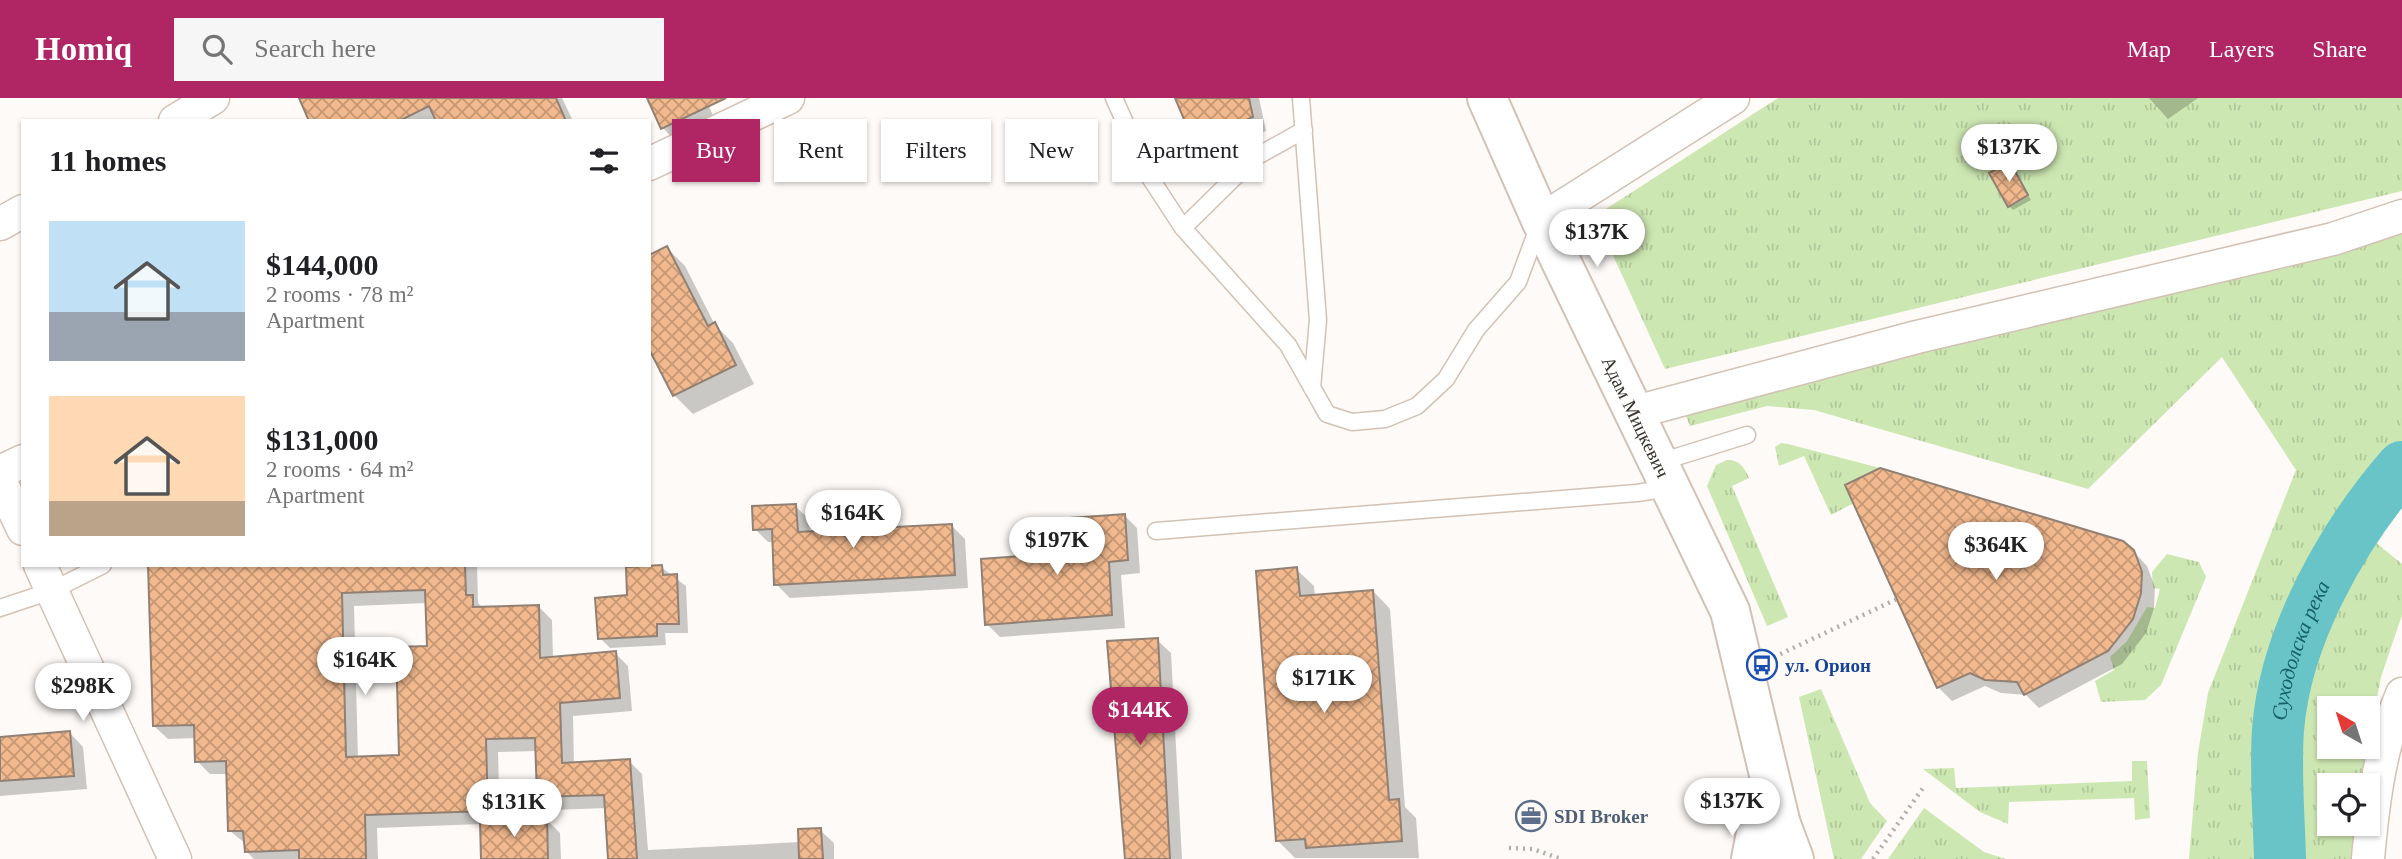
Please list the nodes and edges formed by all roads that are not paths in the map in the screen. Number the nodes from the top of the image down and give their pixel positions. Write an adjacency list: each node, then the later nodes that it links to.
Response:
1 (213, 98): 7 (street)
2 (788, 98): 9 (street)
3 (1114, 98): 14 (lane)
4 (1301, 98): 8 (lane)
5 (1487, 98): 12 (street, Адам Мицкевич)
6 (1733, 98): 12 (street)
7 (178, 119)
8 (1304, 130): 14 (lane); 15 (lane)
9 (651, 163)
10 (21, 212): 13 (street)
11 (2402, 216): 16 (street)
12 (1541, 220): 15 (lane); 16 (street, Адам Мицкевич)
13 (0, 224)
14 (1183, 229): 15 (lane)
15 (1312, 388)
16 (1632, 413): 20 (street, Адам Мицкевич)
17 (1747, 435): 20 (lane)
18 (21, 462): 19 (street)
19 (0, 472)
20 (1663, 475): 23 (lane); 28 (street, Адам Мицкевич)
21 (0, 480): 22 (street)
22 (21, 525)
23 (1156, 531)
24 (94, 567): 25 (lane)
25 (45, 578): 26 (lane); 29 (street)
26 (0, 608)
27 (2402, 694): 31 (street)
28 (1778, 843): 30 (street)
29 (175, 859)
30 (1751, 859)
31 (2368, 859)

